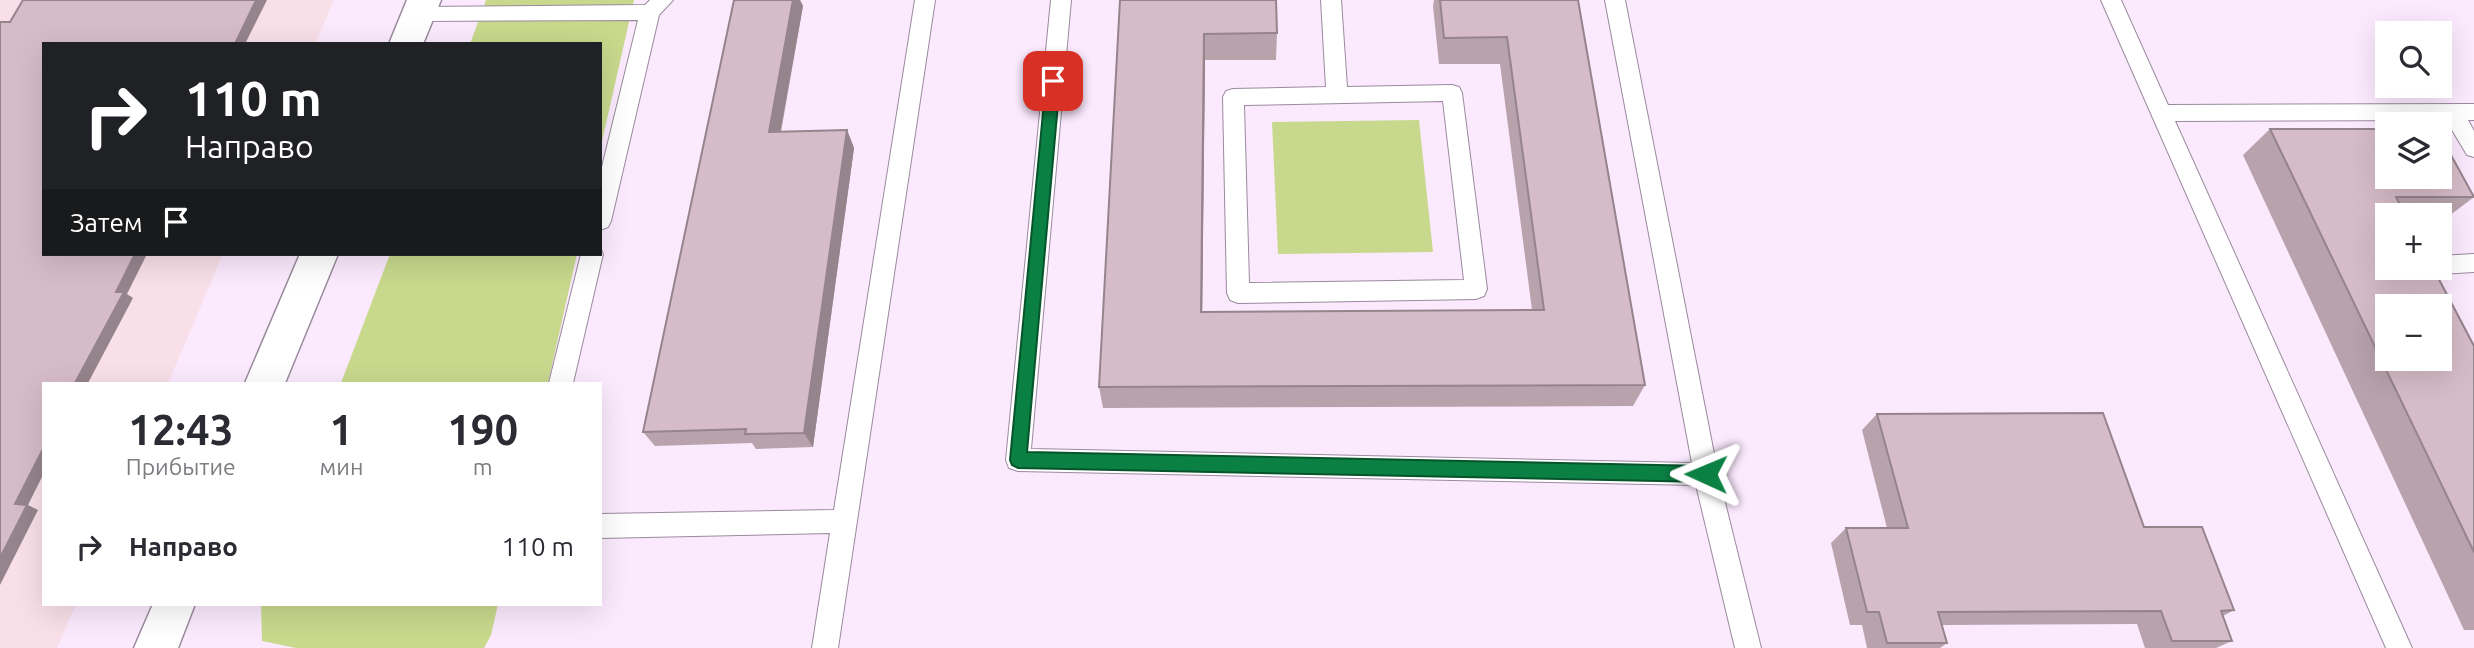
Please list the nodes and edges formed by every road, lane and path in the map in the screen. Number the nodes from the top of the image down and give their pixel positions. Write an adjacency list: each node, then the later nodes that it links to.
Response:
1 (925, 0): 24 (lane)
2 (1061, 0): 23 (lane)
3 (1331, 0): 8 (lane)
4 (1615, 0): 23 (lane)
5 (2111, 0): 12 (lane)
6 (657, 6): 7 (lane); 14 (lane)
7 (416, 19)
8 (1337, 95): 8 (lane)
9 (2375, 112): 12 (lane)
10 (2452, 112): 11 (lane); 13 (lane)
11 (2474, 112)
12 (2161, 113): 30 (lane)
13 (2474, 149)
14 (602, 213)
15 (318, 256): 21 (main road)
16 (592, 256): 22 (lane)
17 (2474, 263): 18 (lane)
18 (2452, 264)
19 (2438, 280): 20 (lane)
20 (2444, 290)
21 (265, 382)
22 (561, 382)
23 (1706, 474): 29 (lane)
24 (845, 521): 25 (lane); 28 (lane)
25 (602, 526)
26 (173, 606): 27 (main road)
27 (156, 648)
28 (825, 648)
29 (1748, 648)
30 (2399, 648)

